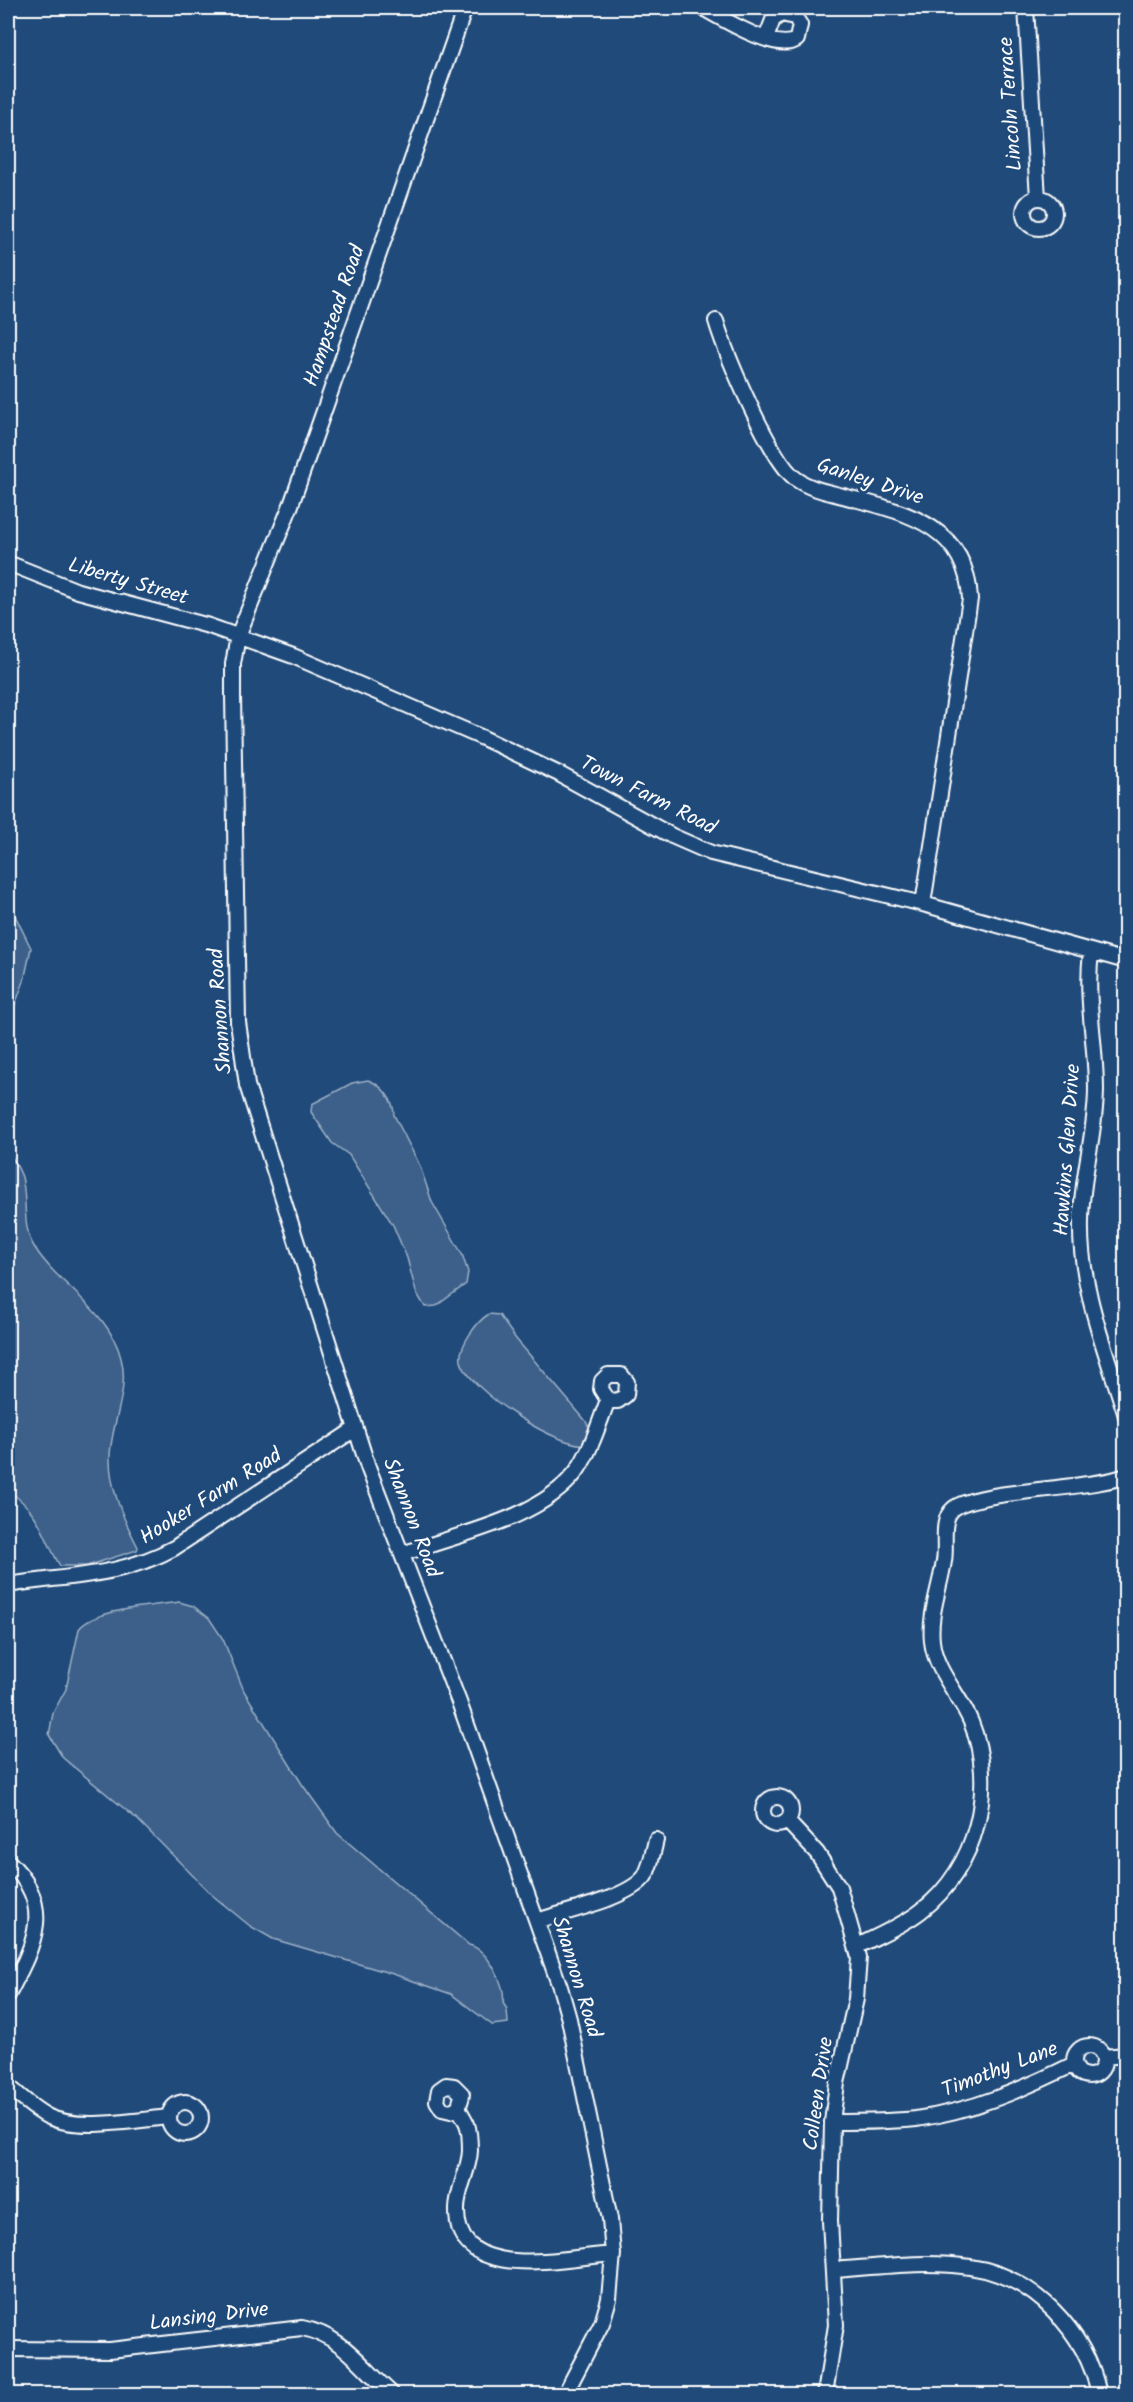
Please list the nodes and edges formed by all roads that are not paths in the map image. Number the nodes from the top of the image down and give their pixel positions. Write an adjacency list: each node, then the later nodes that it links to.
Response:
1 (465, 8): 8 (street, Hampstead Road)
2 (703, 8): 4 (street)
3 (1026, 8): 5 (street, Lincoln Terrace)
4 (765, 38)
5 (1038, 198)
6 (716, 321): 9 (street, Ganley Drive)
7 (8, 563): 8 (street, Liberty Street)
8 (238, 636): 9 (street, Town Farm Road); 14 (street, Shannon Road)
9 (923, 904): 10 (street, Town Farm Road)
10 (1091, 952): 11 (street, Town Farm Road); 13 (street, Hawkins Glen Drive)
11 (1125, 961)
12 (609, 1400): 16 (street)
13 (1125, 1416)
14 (355, 1429): 16 (street, Shannon Road); 17 (street, Hooker Farm Road)
15 (1125, 1476): 22 (street)
16 (402, 1554): 21 (street, Shannon Road)
17 (8, 1585)
18 (787, 1821): 22 (street, Colleen Drive)
19 (656, 1840): 21 (street)
20 (8, 1861): 23 (street)
21 (537, 1921): 31 (street, Shannon Road)
22 (858, 1946): 30 (street, Colleen Drive)
23 (8, 1995)
24 (1125, 2055): 25 (street, Timothy Lane)
25 (1103, 2057): 26 (street, Timothy Lane); 26 (street, Timothy Lane)
26 (1074, 2064): 30 (street, Timothy Lane)
27 (8, 2086): 29 (street)
28 (459, 2107): 31 (street)
29 (169, 2117)
30 (832, 2122): 32 (street, Colleen Drive)
31 (613, 2254): 35 (street, Shannon Road)
32 (833, 2270): 36 (street, Colleen Drive); 37 (street)
33 (8, 2349): 34 (street, Lansing Drive)
34 (392, 2394)
35 (565, 2394)
36 (825, 2394)
37 (1099, 2394)

